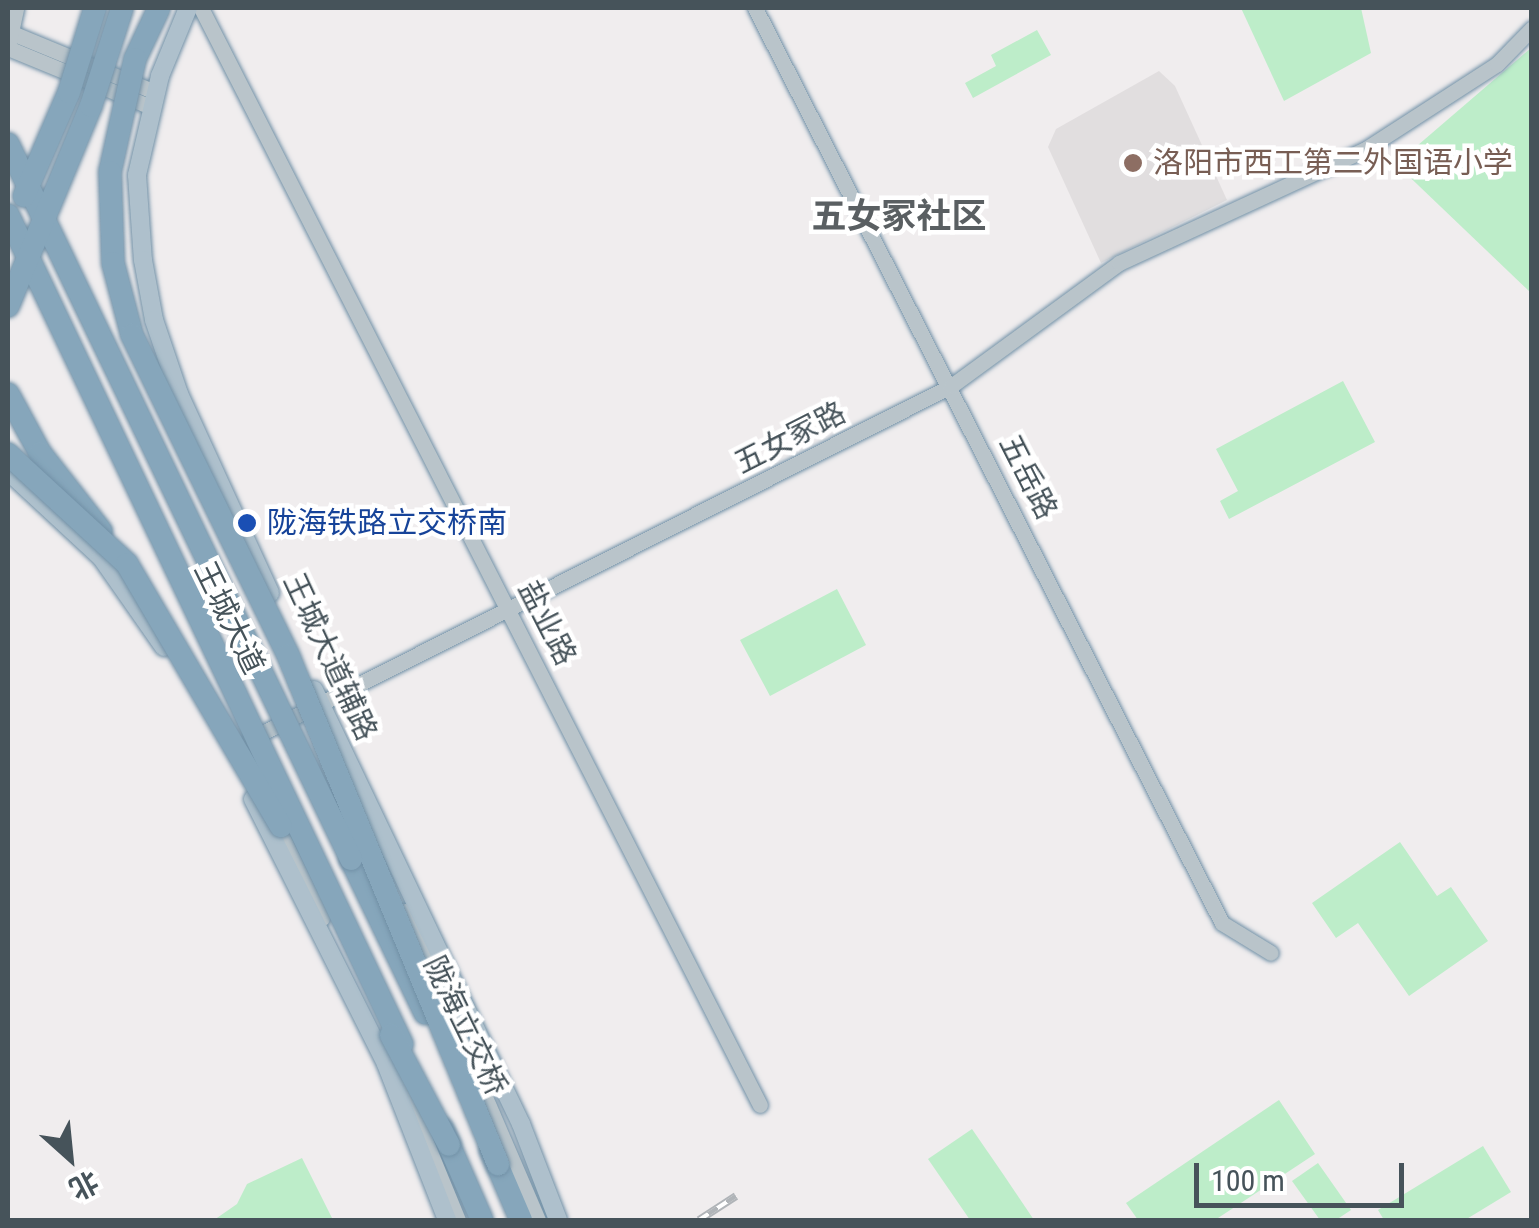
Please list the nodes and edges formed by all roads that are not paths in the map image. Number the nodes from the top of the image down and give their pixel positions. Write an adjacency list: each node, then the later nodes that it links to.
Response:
1 (16, 8): 9 (street)
2 (95, 8): 13 (highway, bridge)
3 (122, 8): 14 (highway, bridge)
4 (159, 8): 27 (highway, bridge)
5 (188, 8): 10 (main road, 王城大道辅路)
6 (201, 8): 20 (street, 盐业路)
7 (754, 8): 15 (street, 五岳路)
8 (1532, 28): 15 (street, 五女冢路)
9 (9, 42): 10 (street)
10 (154, 100): 21 (main road, 王城大道辅路)
11 (8, 145): 23 (highway, 王城大道, bridge)
12 (8, 215): 26 (highway, 王城大道, bridge)
13 (8, 226)
14 (8, 306)
15 (952, 386): 20 (street, 五女冢路); 24 (street, 五岳路)
16 (8, 394): 19 (highway, bridge)
17 (8, 454): 19 (highway, bridge)
18 (8, 471): 22 (main road)
19 (126, 564): 26 (highway, bridge)
20 (511, 611): 21 (street, 五女冢路); 25 (street, 盐业路)
21 (320, 704): 22 (street, 五女冢路); 32 (street); 33 (main road, 王城大道辅路)
22 (226, 752): 28 (main road); 29 (street)
23 (351, 859): 27 (highway, 陇海立交桥, bridge)
24 (1271, 953)
25 (760, 1105)
26 (449, 1145): 30 (highway)
27 (498, 1164): 31 (highway, 陇海立交桥)
28 (446, 1220)
29 (458, 1220)
30 (482, 1220)
31 (521, 1220)
32 (538, 1220)
33 (558, 1220)

